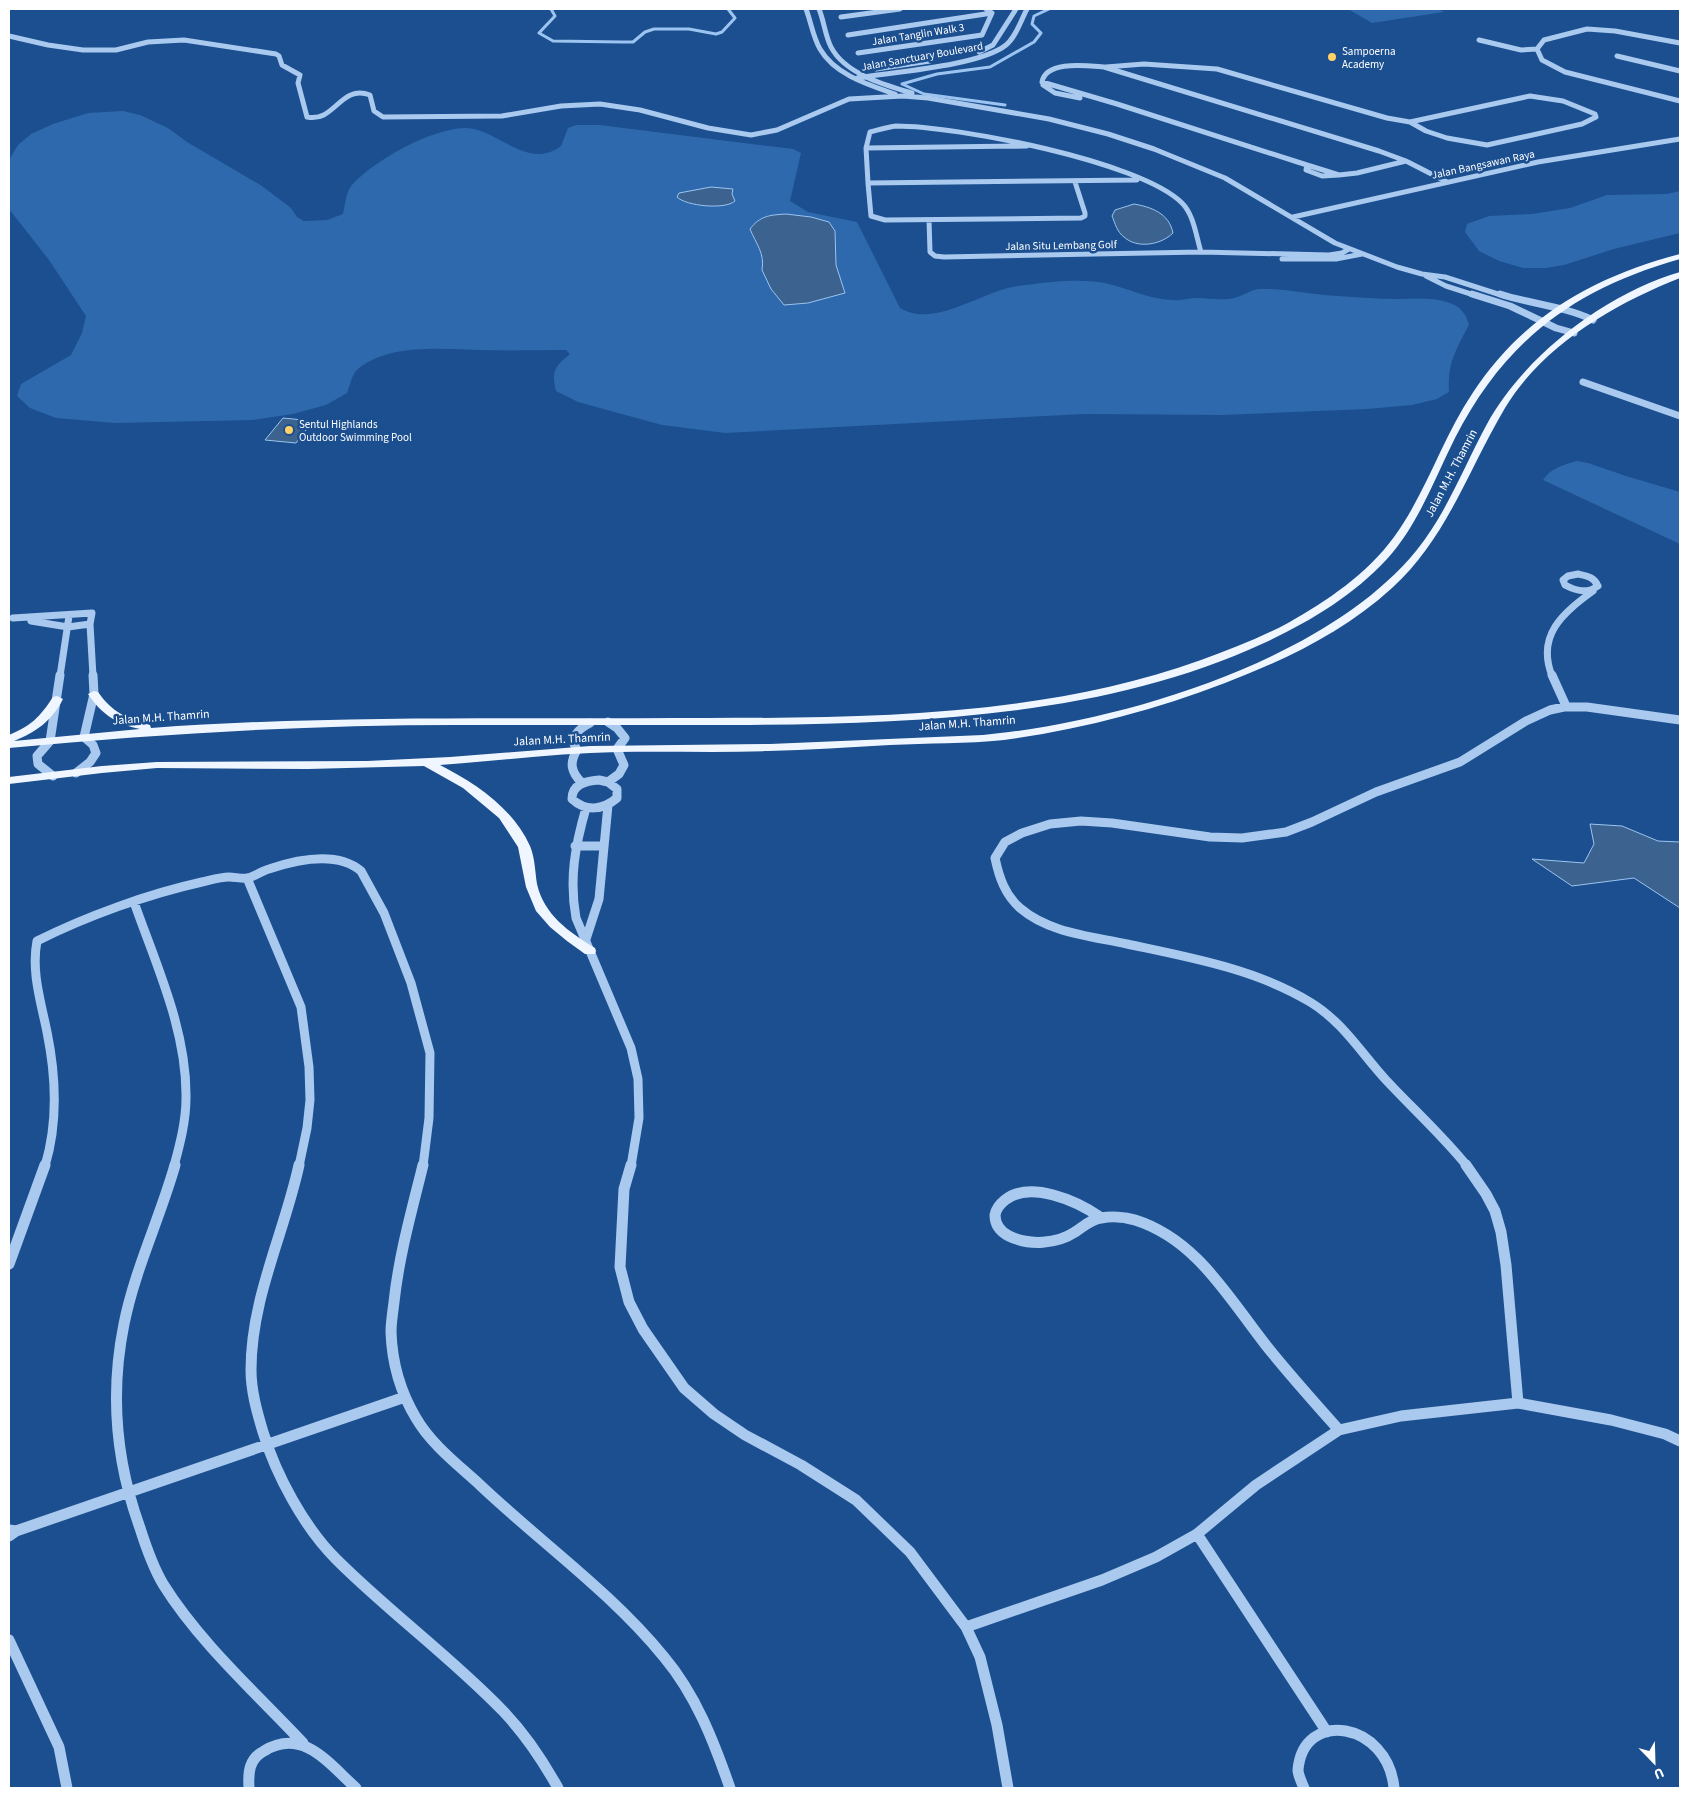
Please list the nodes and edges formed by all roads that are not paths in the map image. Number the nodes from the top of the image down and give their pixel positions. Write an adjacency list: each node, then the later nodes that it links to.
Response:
1 (806, 9): 23 (street)
2 (819, 9): 21 (street)
3 (900, 9): 8 (street)
4 (986, 9): 7 (street)
5 (1016, 9): 16 (street, Jalan Sanctuary Boulevard)
6 (1028, 9): 17 (street, Jalan Sanctuary Boulevard)
7 (992, 13): 9 (street); 14 (street, Jalan Tanglin Walk 3)
8 (841, 17)
9 (848, 35)
10 (9, 36): 27 (street)
11 (1479, 40): 13 (street)
12 (1680, 43): 13 (street)
13 (1537, 50): 29 (street)
14 (858, 53)
15 (1616, 56): 20 (street)
16 (924, 62): 17 (street); 19 (street, Jalan Sanctuary Boulevard)
17 (930, 66): 22 (street, Jalan Sanctuary Boulevard)
18 (1104, 67): 26 (street); 30 (street); 34 (street)
19 (880, 68): 21 (street, Jalan Sanctuary Boulevard); 22 (street)
20 (1680, 71)
21 (861, 72): 23 (street, Jalan Sanctuary Boulevard); 24 (street)
22 (885, 73): 24 (street, Jalan Sanctuary Boulevard)
23 (849, 74): 25 (street)
24 (868, 76): 25 (street, Jalan Sanctuary Boulevard); 28 (street)
25 (857, 78): 27 (street)
26 (1042, 82): 35 (street)
27 (903, 96): 28 (street)
28 (928, 98): 40 (street)
29 (1680, 101)
30 (1410, 122): 30 (street)
31 (1680, 138): 38 (street, Jalan Bangsawan Raya)
32 (1027, 146): 33 (street); 33 (street); 36 (street)
33 (866, 148): 39 (street)
34 (1406, 161): 35 (street); 38 (street)
35 (1307, 164)
36 (1139, 179): 37 (street); 43 (street)
37 (1075, 182): 39 (street); 41 (street)
38 (1447, 182): 40 (street, Jalan Bangsawan Raya)
39 (868, 183): 41 (street)
40 (1292, 217): 42 (street)
41 (929, 220): 43 (street, Jalan Situ Lembang Golf)
42 (1349, 249): 45 (street); 46 (street, Jalan Situ Lembang Golf)
43 (1200, 252): 44 (street, Jalan Situ Lembang Golf)
44 (1227, 254): 46 (street, Jalan Situ Lembang Golf)
45 (1362, 254): 46 (street, Jalan Situ Lembang Golf); 48 (street)
46 (1293, 256)
47 (1680, 256): 50 (main road, Jalan M.H. Thamrin)
48 (1422, 274): 50 (street); 52 (street)
49 (1680, 275): 51 (main road, Jalan M.H. Thamrin)
50 (1556, 309): 51 (street); 52 (main road, Jalan M.H. Thamrin)
51 (1593, 320): 53 (main road, Jalan M.H. Thamrin)
52 (1541, 321): 53 (street); 65 (main road, Jalan M.H. Thamrin)
53 (1574, 332): 72 (main road, Jalan M.H. Thamrin)
54 (1583, 382): 55 (street)
55 (1680, 416)
56 (1593, 590): 63 (street)
57 (69, 616): 58 (street); 59 (street); 60 (street)
58 (11, 618): 60 (street)
59 (90, 624): 60 (street); 61 (street)
60 (68, 627): 62 (street)
61 (94, 694): 67 (main road); 68 (street)
62 (57, 699): 69 (main road); 70 (street)
63 (1566, 706): 64 (street); 90 (street)
64 (1680, 720)
65 (608, 722): 66 (main road, Jalan M.H. Thamrin); 72 (street)
66 (590, 723): 67 (main road, Jalan M.H. Thamrin); 73 (street)
67 (181, 729): 68 (main road, Jalan M.H. Thamrin)
68 (84, 737): 70 (main road); 75 (street)
69 (9, 739)
70 (50, 741): 71 (main road); 76 (street)
71 (9, 745)
72 (617, 749): 73 (main road, Jalan M.H. Thamrin); 78 (street)
73 (577, 750): 74 (main road, Jalan M.H. Thamrin); 79 (street)
74 (425, 762): 75 (main road, Jalan M.H. Thamrin); 86 (main road)
75 (76, 773): 76 (main road)
76 (53, 776): 77 (main road)
77 (9, 781)
78 (608, 782): 79 (street); 80 (street)
79 (582, 784): 81 (street)
80 (608, 805): 81 (street); 83 (street)
81 (586, 808): 82 (street)
82 (575, 846): 83 (street); 86 (street)
83 (604, 846): 86 (street)
84 (247, 878): 85 (street); 89 (street); 93 (street)
85 (134, 902): 88 (street); 94 (street)
86 (588, 945): 97 (street)
87 (1100, 1217): 87 (street); 91 (street)
88 (9, 1264)
89 (404, 1397): 93 (street); 105 (street)
90 (1518, 1403): 91 (street); 92 (street)
91 (1339, 1430): 96 (street)
92 (1680, 1441)
93 (267, 1446): 94 (street); 104 (street)
94 (127, 1493): 95 (street); 100 (street)
95 (11, 1532)
96 (1197, 1534): 97 (street); 99 (street)
97 (966, 1627): 106 (street)
98 (9, 1640): 101 (street)
99 (1327, 1732): 107 (street); 108 (street)
100 (303, 1743): 102 (street); 103 (street)
101 (67, 1788)
102 (248, 1788)
103 (356, 1788)
104 (558, 1788)
105 (730, 1788)
106 (1008, 1788)
107 (1304, 1788)
108 (1394, 1788)

